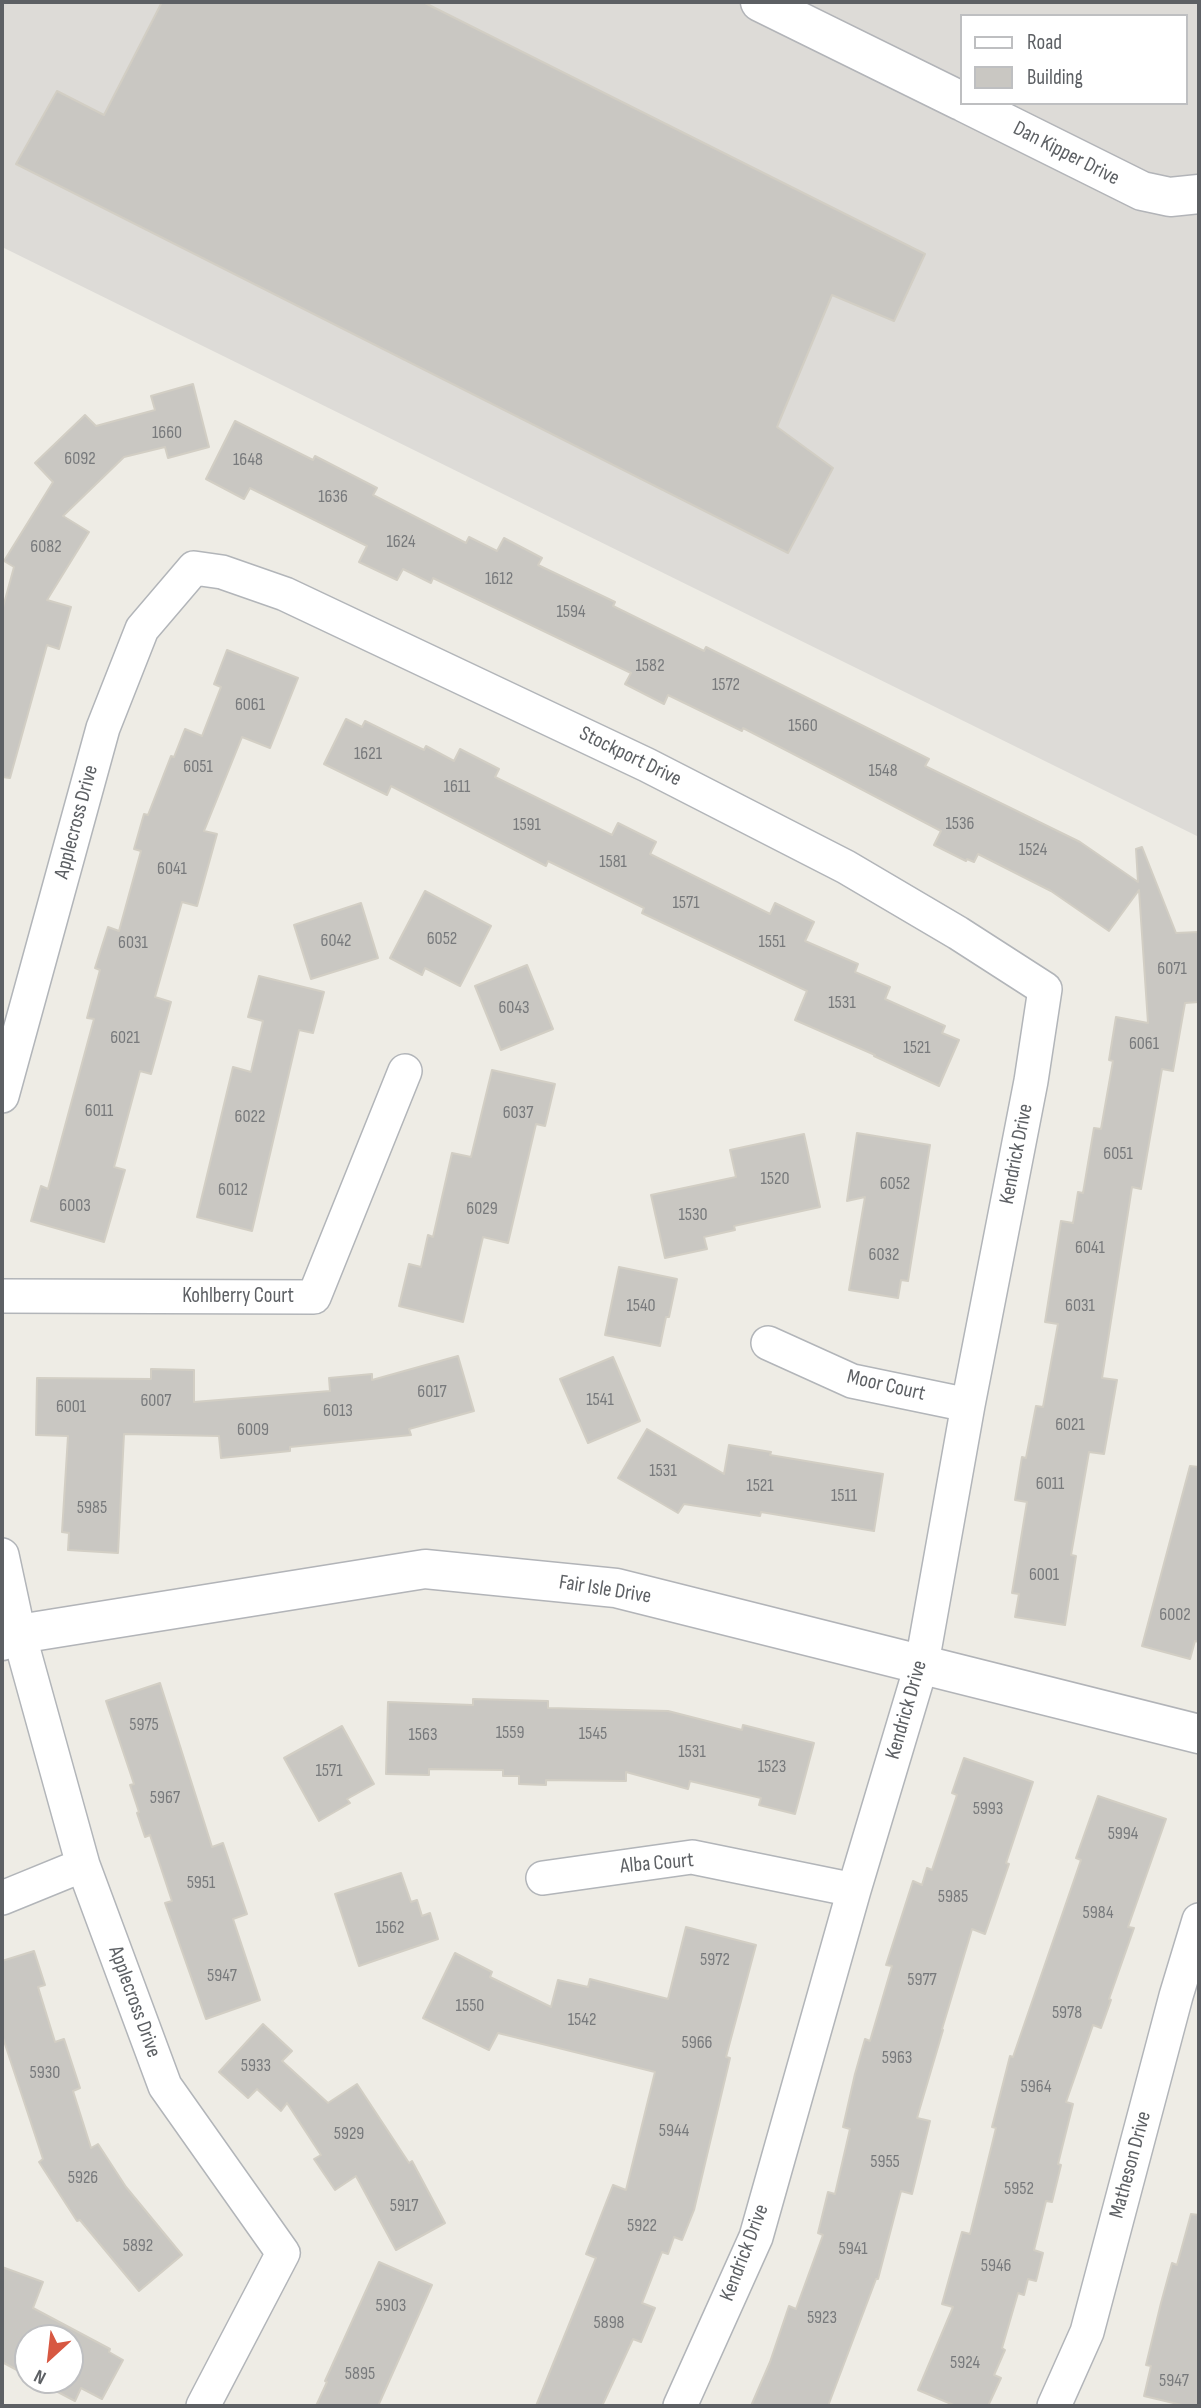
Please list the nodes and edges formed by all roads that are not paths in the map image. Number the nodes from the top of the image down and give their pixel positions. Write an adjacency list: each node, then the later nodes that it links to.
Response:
1 (760, 2): 2 (street, Dan Kipper Drive)
2 (960, 101)
3 (969, 105): 4 (street, Dan Kipper Drive)
4 (1185, 196)
5 (194, 568): 6 (street, Stockport Drive); 8 (street, Applecross Drive)
6 (1045, 989): 11 (street, Kendrick Drive)
7 (405, 1071): 9 (street, Kohlberry Court)
8 (2, 1096)
9 (2, 1296)
10 (768, 1343): 11 (street, Moor Court)
11 (968, 1405): 14 (street, Kendrick Drive)
12 (2, 1555): 13 (street, Applecross Drive)
13 (10, 1637): 14 (street, Fair Isle Drive); 16 (street, Applecross Drive)
14 (922, 1663): 15 (street, Fair Isle Drive); 18 (street, Kendrick Drive)
15 (1199, 1734)
16 (83, 1865): 19 (street); 22 (street, Applecross Drive)
17 (543, 1878): 18 (street, Alba Court)
18 (854, 1890): 23 (street, Kendrick Drive)
19 (2, 1898)
20 (1199, 1920): 21 (street, Matheson Drive)
21 (1188, 2000): 24 (street, Matheson Drive)
22 (203, 2406)
23 (680, 2406)
24 (1054, 2406)

